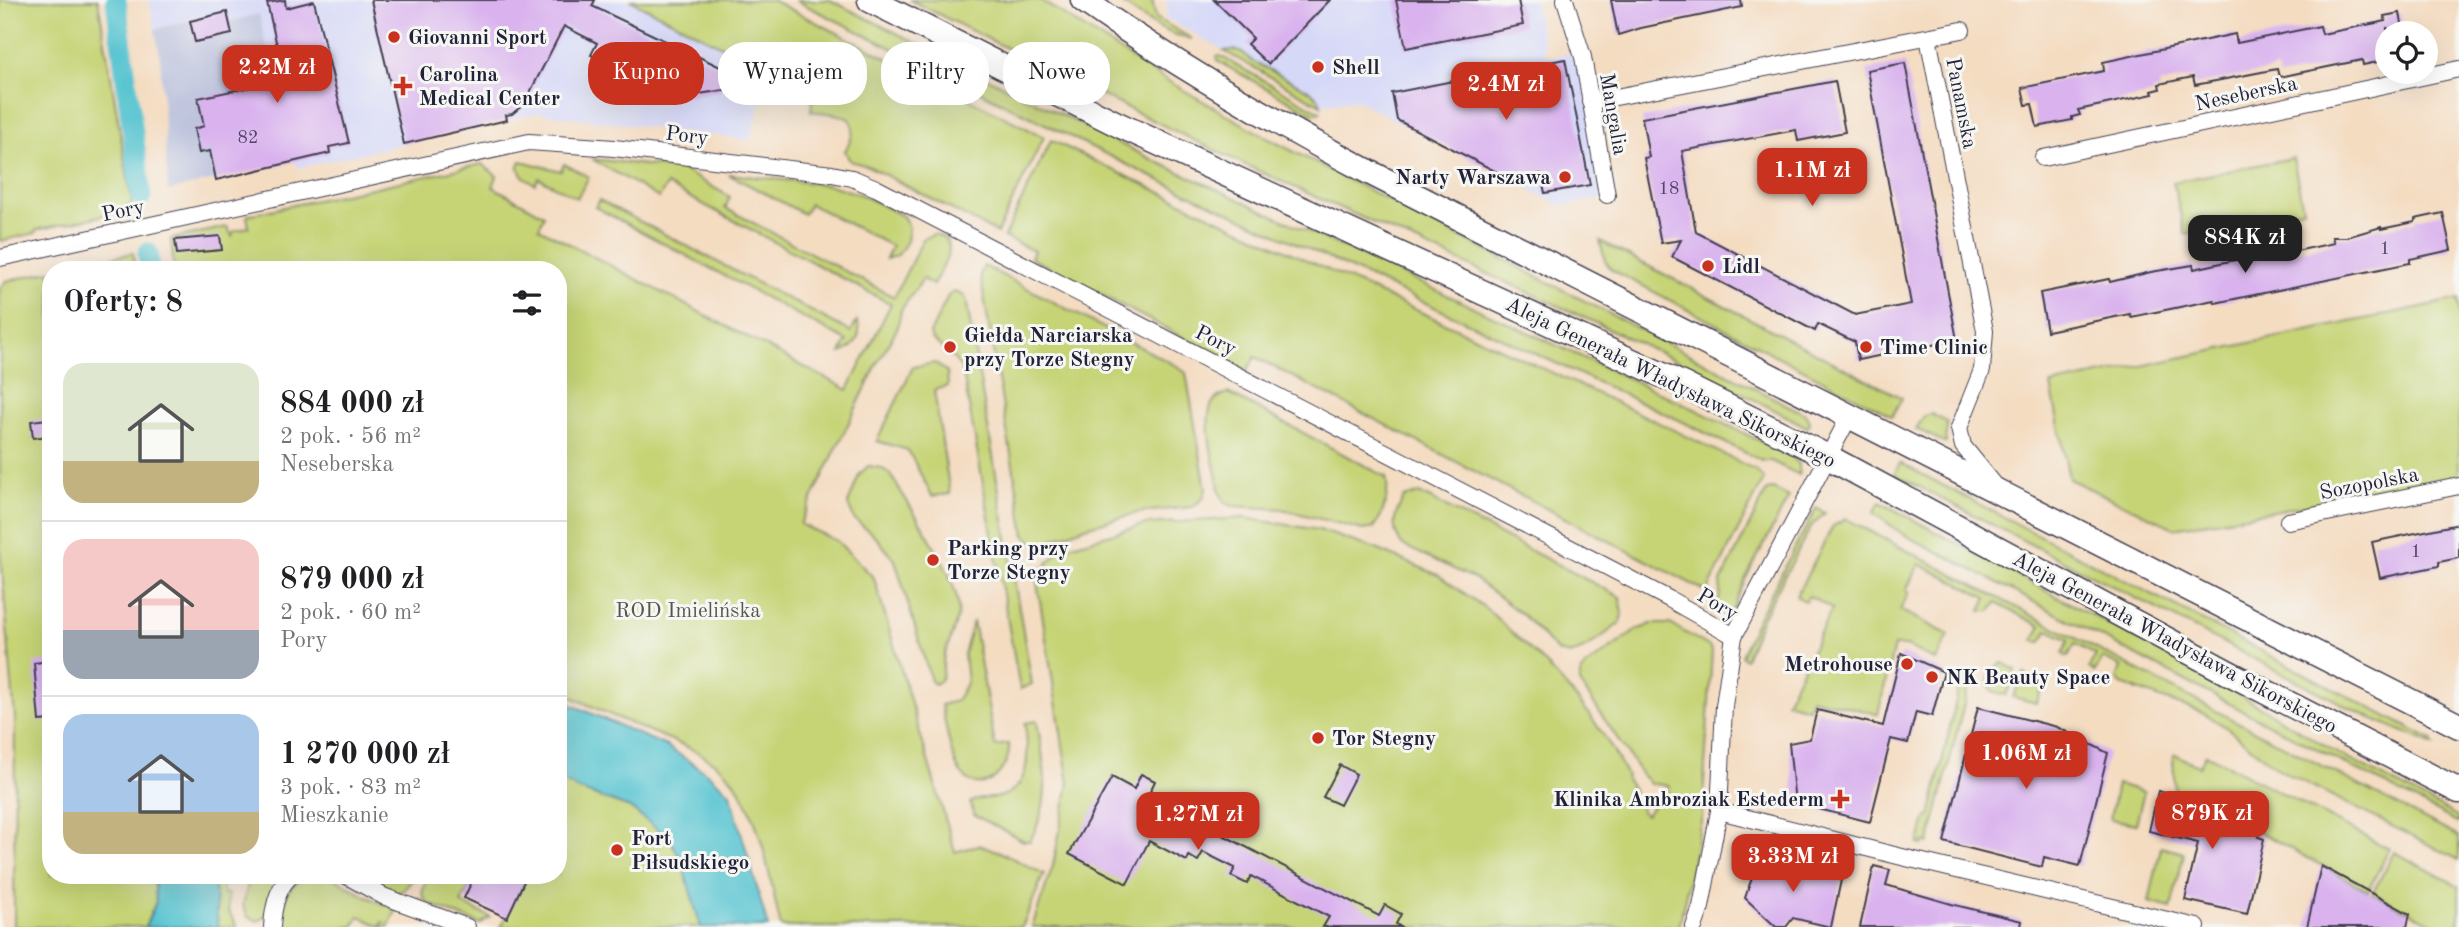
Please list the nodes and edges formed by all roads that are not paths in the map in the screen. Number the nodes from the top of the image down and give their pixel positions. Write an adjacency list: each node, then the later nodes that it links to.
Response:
1 (870, 0): 12 (main road, Aleja Generała Władysława Sikorskiego)
2 (1083, 0): 11 (main road)
3 (1565, 0): 7 (street, Mangalia)
4 (1962, 30): 5 (street)
5 (1928, 37): 7 (street, Panamska); 14 (street, Panamska)
6 (2459, 69): 8 (street, Neseberska)
7 (1590, 102): 9 (street, Mangalia)
8 (2043, 158)
9 (1607, 195)
10 (0, 258): 16 (street, Pory)
11 (1849, 417): 12 (street); 14 (main road)
12 (1828, 457): 16 (street); 18 (main road, Aleja Generała Władysława Sikorskiego)
13 (2459, 486): 15 (street, Sozopolska)
14 (2005, 496): 17 (main road)
15 (2288, 521)
16 (1734, 636): 19 (street, Pory)
17 (2459, 726)
18 (2459, 790)
19 (1719, 811): 24 (street, Pory); 25 (street)
20 (284, 884): 22 (street)
21 (361, 884): 23 (street)
22 (272, 927)
23 (467, 927)
24 (1694, 927)
25 (2197, 927)

